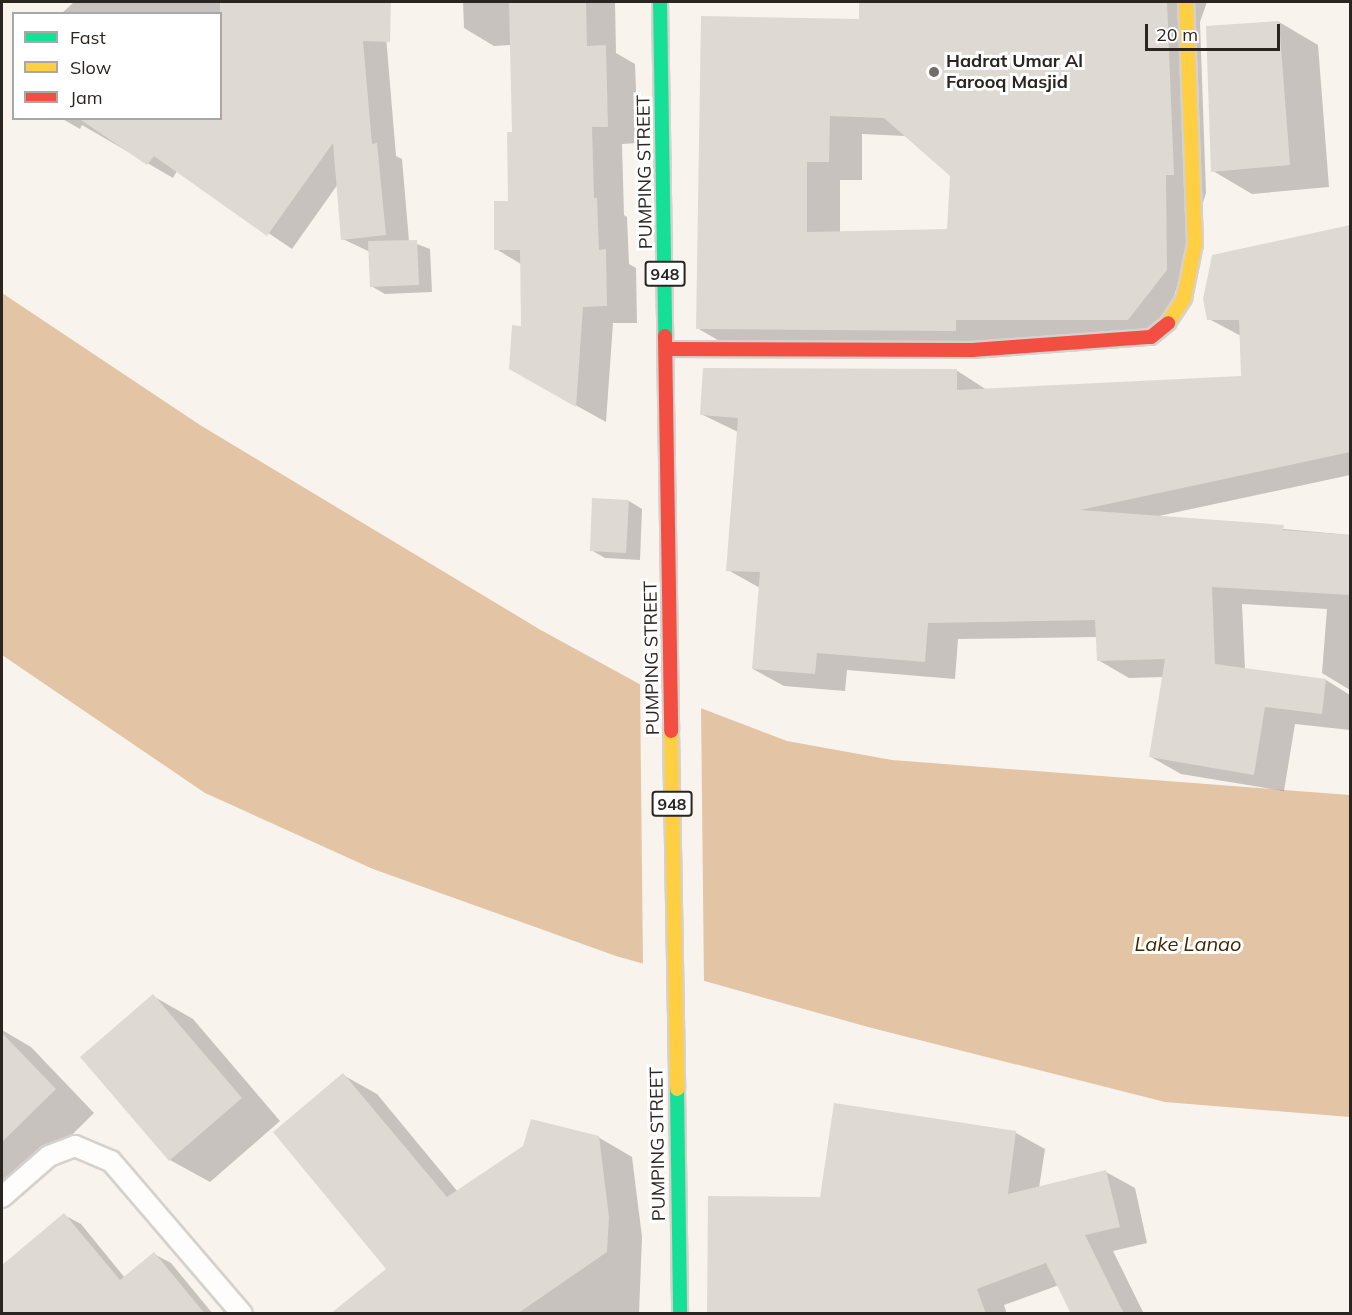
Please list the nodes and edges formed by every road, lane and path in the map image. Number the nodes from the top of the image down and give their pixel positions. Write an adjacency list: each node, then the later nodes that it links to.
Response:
1 (660, 2): 3 (main road, PUMPING STREET / 948)
2 (1186, 2): 3 (main road)
3 (666, 349): 6 (main road, PUMPING STREET / 948)
4 (2, 1197): 5 (lane)
5 (242, 1314)
6 (680, 1314)

